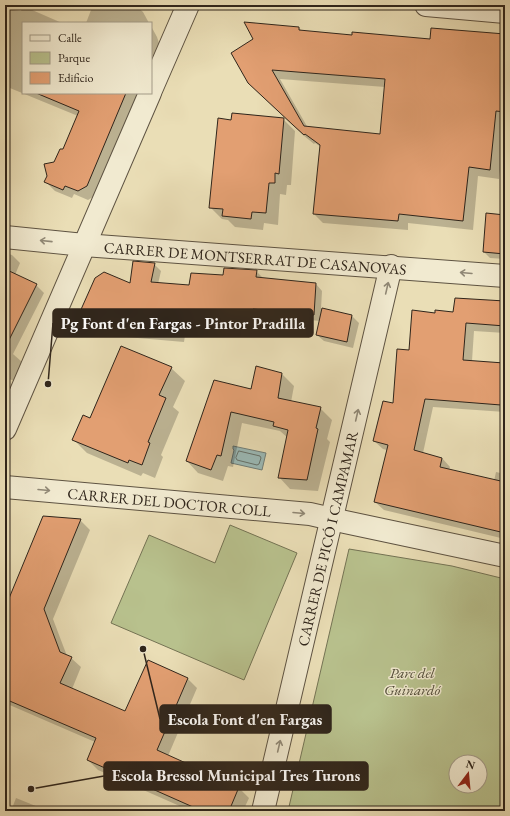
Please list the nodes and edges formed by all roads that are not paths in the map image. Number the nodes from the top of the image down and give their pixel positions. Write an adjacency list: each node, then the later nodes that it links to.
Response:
1 (188, 5): 4 (street)
2 (426, 5): 3 (street)
3 (505, 12)
4 (152, 88)
5 (150, 94): 7 (street)
6 (5, 237): 7 (street, CARRER DE MONTSERRAT DE CASANOVAS, one-way to 6)
7 (84, 244): 8 (street, CARRER DE MONTSERRAT DE CASANOVAS); 10 (street)
8 (391, 266): 9 (street, CARRER DE MONTSERRAT DE CASANOVAS, one-way to 8); 12 (street, CARRER DE PICÓ I CAMPAMAR, one-way to 8)
9 (505, 276)
10 (5, 429)
11 (5, 487): 12 (street, CARRER DEL DOCTOR COLL, one-way to 12)
12 (333, 519): 13 (street, CARRER DEL DOCTOR COLL); 14 (street, CARRER DE PICÓ I CAMPAMAR, one-way to 12)
13 (505, 556)
14 (263, 811)

